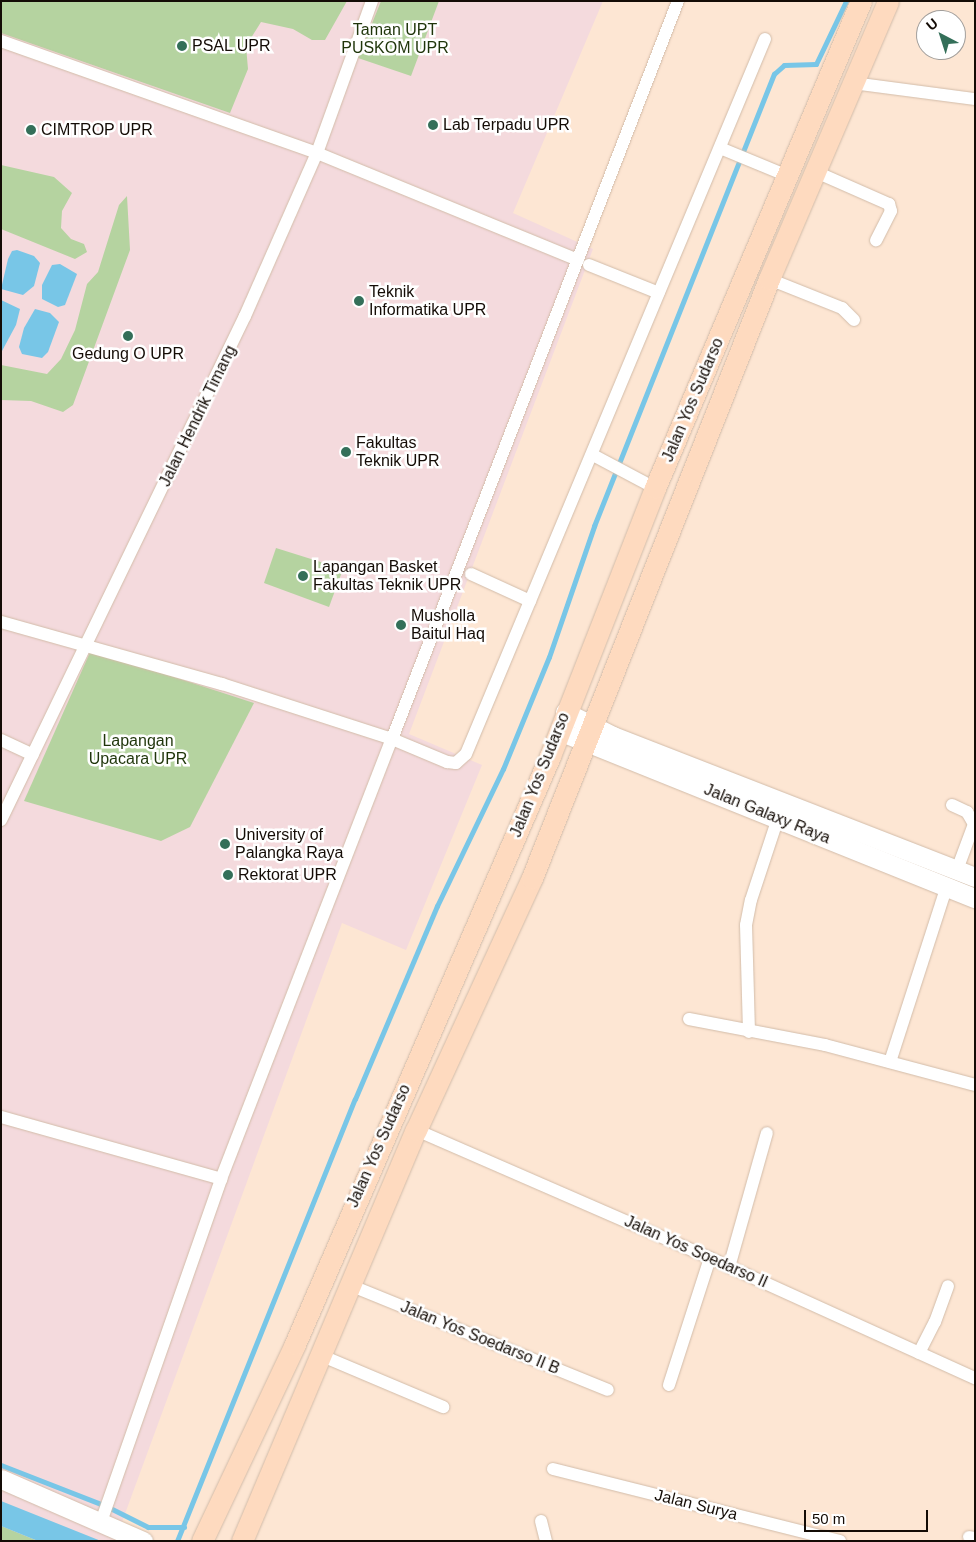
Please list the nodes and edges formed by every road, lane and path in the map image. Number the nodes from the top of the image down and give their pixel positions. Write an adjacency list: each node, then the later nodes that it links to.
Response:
1 (372, 1): 10 (street, Jalan Hendrik Timang)
2 (678, 1): 14 (street)
3 (861, 1): 12 (main road, Jalan Yos Sudarso)
4 (888, 1): 7 (main road, Jalan Yos Sudarso)
5 (765, 39): 9 (street)
6 (1, 41): 10 (street)
7 (853, 83): 8 (street); 11 (main road, Jalan Yos Sudarso)
8 (975, 99)
9 (720, 148): 12 (street); 16 (street)
10 (317, 153): 14 (street); 25 (street, Jalan Hendrik Timang)
11 (816, 172): 13 (street); 15 (main road, Jalan Yos Sudarso)
12 (788, 176): 17 (main road, Jalan Yos Sudarso)
13 (876, 240)
14 (584, 262): 16 (street); 28 (street)
15 (769, 280): 18 (street); 19 (main road, Jalan Yos Sudarso)
16 (659, 293): 20 (street)
17 (728, 319): 19 (main road); 21 (main road, Jalan Yos Sudarso)
18 (854, 320)
19 (751, 325): 27 (main road, Jalan Yos Sudarso)
20 (593, 455): 21 (street); 23 (street)
21 (655, 488): 26 (main road, Jalan Yos Sudarso)
22 (471, 574): 23 (street)
23 (530, 601): 28 (street)
24 (1, 622): 25 (street)
25 (86, 646): 28 (street); 30 (street, Jalan Hendrik Timang)
26 (562, 722): 27 (street, Jalan Galaxy Raya); 51 (main road, Jalan Yos Sudarso)
27 (589, 734): 32 (street, Jalan Galaxy Raya); 34 (street, Jalan Galaxy Raya); 44 (main road, Jalan Yos Sudarso)
28 (392, 739): 46 (street)
29 (1, 740): 30 (street)
30 (33, 755): 33 (street, Jalan Hendrik Timang)
31 (952, 805): 35 (street)
32 (778, 818): 34 (street, Jalan Galaxy Raya); 40 (street)
33 (1, 820)
34 (875, 848): 35 (street, Jalan Galaxy Raya); 37 (street, Jalan Galaxy Raya)
35 (957, 870): 36 (street, Jalan Galaxy Raya)
36 (975, 877)
37 (947, 886): 38 (street, Jalan Galaxy Raya); 41 (street)
38 (975, 898)
39 (689, 1019): 40 (street)
40 (749, 1032): 41 (street)
41 (890, 1062): 42 (street)
42 (975, 1085)
43 (1, 1117): 46 (street)
44 (416, 1130): 47 (street, Jalan Yos Soedarso II); 49 (main road, Jalan Yos Sudarso)
45 (768, 1133): 48 (street)
46 (221, 1179): 61 (street)
47 (710, 1258): 48 (street, Jalan Yos Soedarso II); 55 (street)
48 (729, 1266): 52 (street, Jalan Yos Soedarso II)
49 (352, 1286): 53 (main road, Jalan Yos Sudarso); 56 (street, Jalan Yos Soedarso II B)
50 (948, 1286): 52 (street)
51 (294, 1344): 53 (main road); 63 (main road, Jalan Yos Sudarso)
52 (919, 1353): 54 (street, Jalan Yos Soedarso II)
53 (320, 1355): 57 (street); 64 (main road, Jalan Yos Sudarso)
54 (975, 1378)
55 (670, 1386)
56 (608, 1390)
57 (443, 1407)
58 (553, 1469): 66 (street, Jalan Surya)
59 (1, 1479): 61 (street)
60 (541, 1521): 65 (street)
61 (101, 1522): 62 (street)
62 (143, 1541)
63 (202, 1541)
64 (242, 1541)
65 (546, 1541)
66 (840, 1541)

